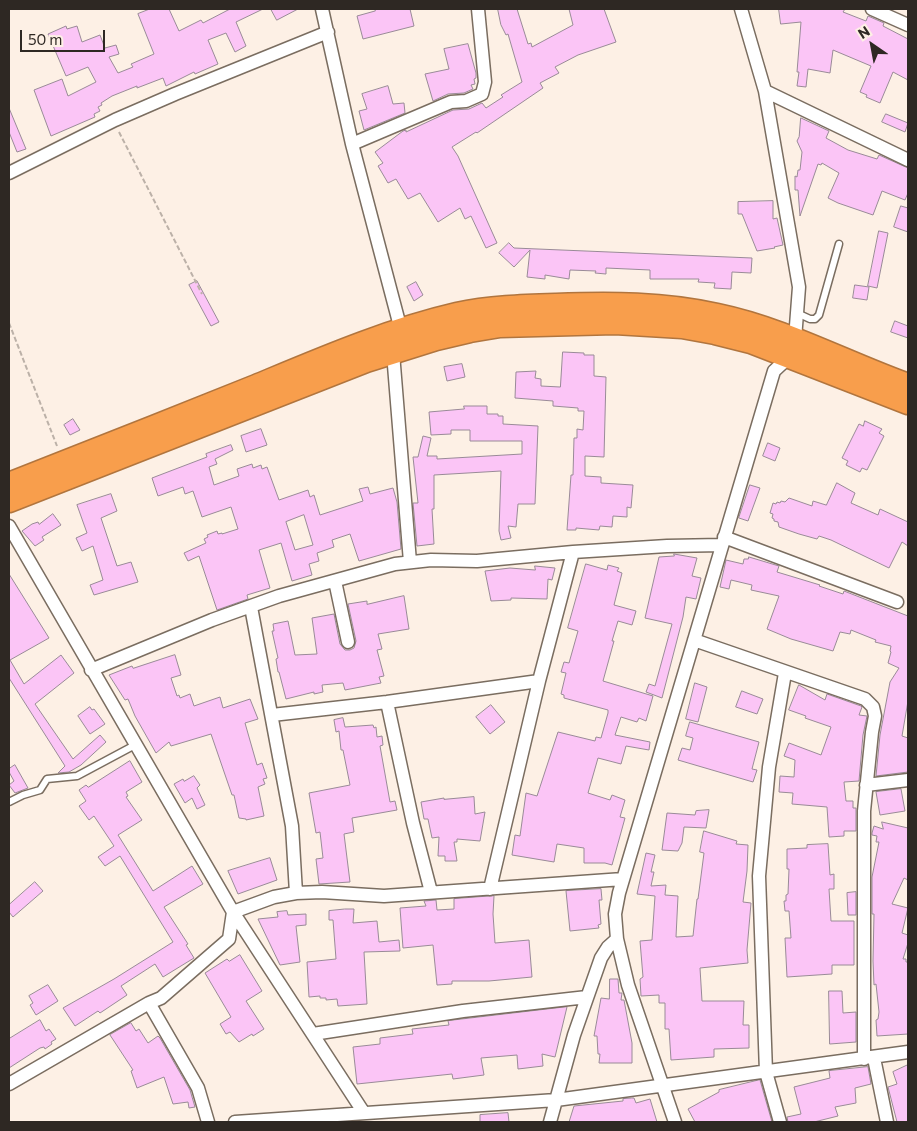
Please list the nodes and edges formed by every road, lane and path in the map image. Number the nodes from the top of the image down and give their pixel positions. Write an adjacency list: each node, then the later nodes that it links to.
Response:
1 (322, 9): 6 (street)
2 (478, 9): 9 (street)
3 (741, 9): 7 (street)
4 (872, 9): 5 (street)
5 (908, 25)
6 (328, 32): 8 (street); 9 (street)
7 (765, 91): 10 (street); 14 (street)
8 (115, 120): 11 (street); 13 (path)
9 (352, 144): 16 (street)
10 (908, 160)
11 (9, 173)
12 (839, 244): 14 (lane)
13 (202, 294)
14 (798, 313): 19 (street)
15 (9, 323): 22 (path)
16 (401, 330): 17 (highway); 22 (highway)
17 (769, 339): 18 (highway); 19 (highway); 19 (street)
18 (393, 353): 24 (highway); 28 (street)
19 (786, 356): 20 (highway); 21 (highway); 26 (street)
20 (908, 385)
21 (908, 403)
22 (63, 463): 23 (highway)
23 (9, 484)
24 (9, 501)
25 (9, 526): 34 (street)
26 (723, 541): 27 (street); 30 (street); 32 (street)
27 (573, 552): 28 (street); 36 (street)
28 (410, 562): 29 (street)
29 (334, 581): 31 (street); 33 (street)
30 (897, 602)
31 (250, 607): 34 (street); 38 (street)
32 (694, 640): 35 (street); 43 (street)
33 (348, 642)
34 (91, 670): 39 (street)
35 (784, 673): 41 (street); 54 (street)
36 (539, 681): 37 (street); 44 (street)
37 (387, 702): 38 (street); 45 (street)
38 (272, 715): 46 (street)
39 (135, 745): 42 (lane); 47 (street)
40 (908, 780): 41 (street)
41 (866, 785): 53 (street)
42 (9, 802)
43 (624, 878): 44 (street); 48 (street)
44 (490, 889): 45 (street)
45 (430, 892): 46 (street)
46 (296, 893): 47 (street)
47 (233, 912): 50 (street); 51 (street)
48 (617, 939): 49 (street); 56 (street)
49 (587, 997): 51 (street); 57 (street)
50 (148, 1003): 55 (street); 60 (street)
51 (312, 1034): 58 (street)
52 (908, 1052): 53 (street)
53 (869, 1058): 54 (street); 65 (street)
54 (766, 1072): 56 (street); 64 (street)
55 (9, 1084)
56 (662, 1085): 57 (street); 63 (street)
57 (556, 1100): 58 (street); 62 (street)
58 (364, 1113): 59 (street)
59 (326, 1119): 61 (street)
60 (208, 1122)
61 (235, 1122)
62 (550, 1122)
63 (675, 1122)
64 (780, 1122)
65 (887, 1122)

